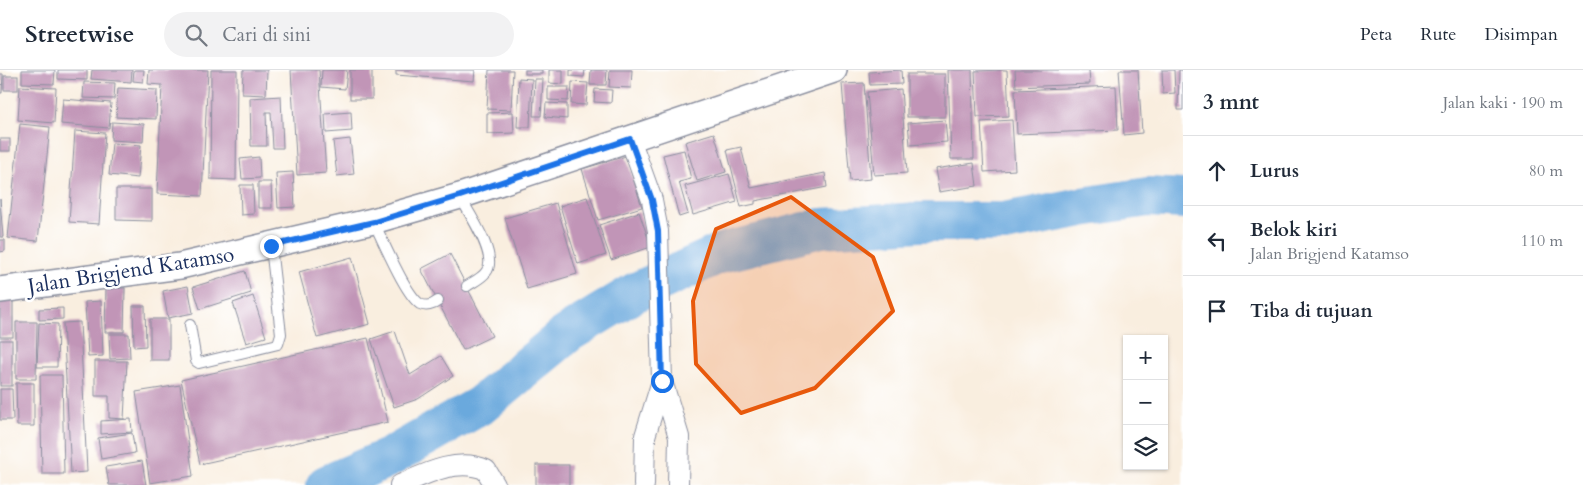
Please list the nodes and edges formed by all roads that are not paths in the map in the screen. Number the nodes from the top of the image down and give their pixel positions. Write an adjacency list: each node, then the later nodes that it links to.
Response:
1 (834, 70): 2 (street, Jalan Brigjend Katamso)
2 (630, 139): 3 (street, Jalan Brigjend Katamso); 10 (street)
3 (460, 196): 4 (street, Jalan Brigjend Katamso); 6 (lane)
4 (374, 222): 5 (street, Jalan Brigjend Katamso); 8 (lane)
5 (271, 246): 7 (street, Jalan Brigjend Katamso); 9 (lane)
6 (467, 286)
7 (0, 290)
8 (438, 301)
9 (190, 325)
10 (662, 381): 13 (street); 14 (street)
11 (400, 485): 12 (street)
12 (496, 485)
13 (644, 485)
14 (678, 485)

